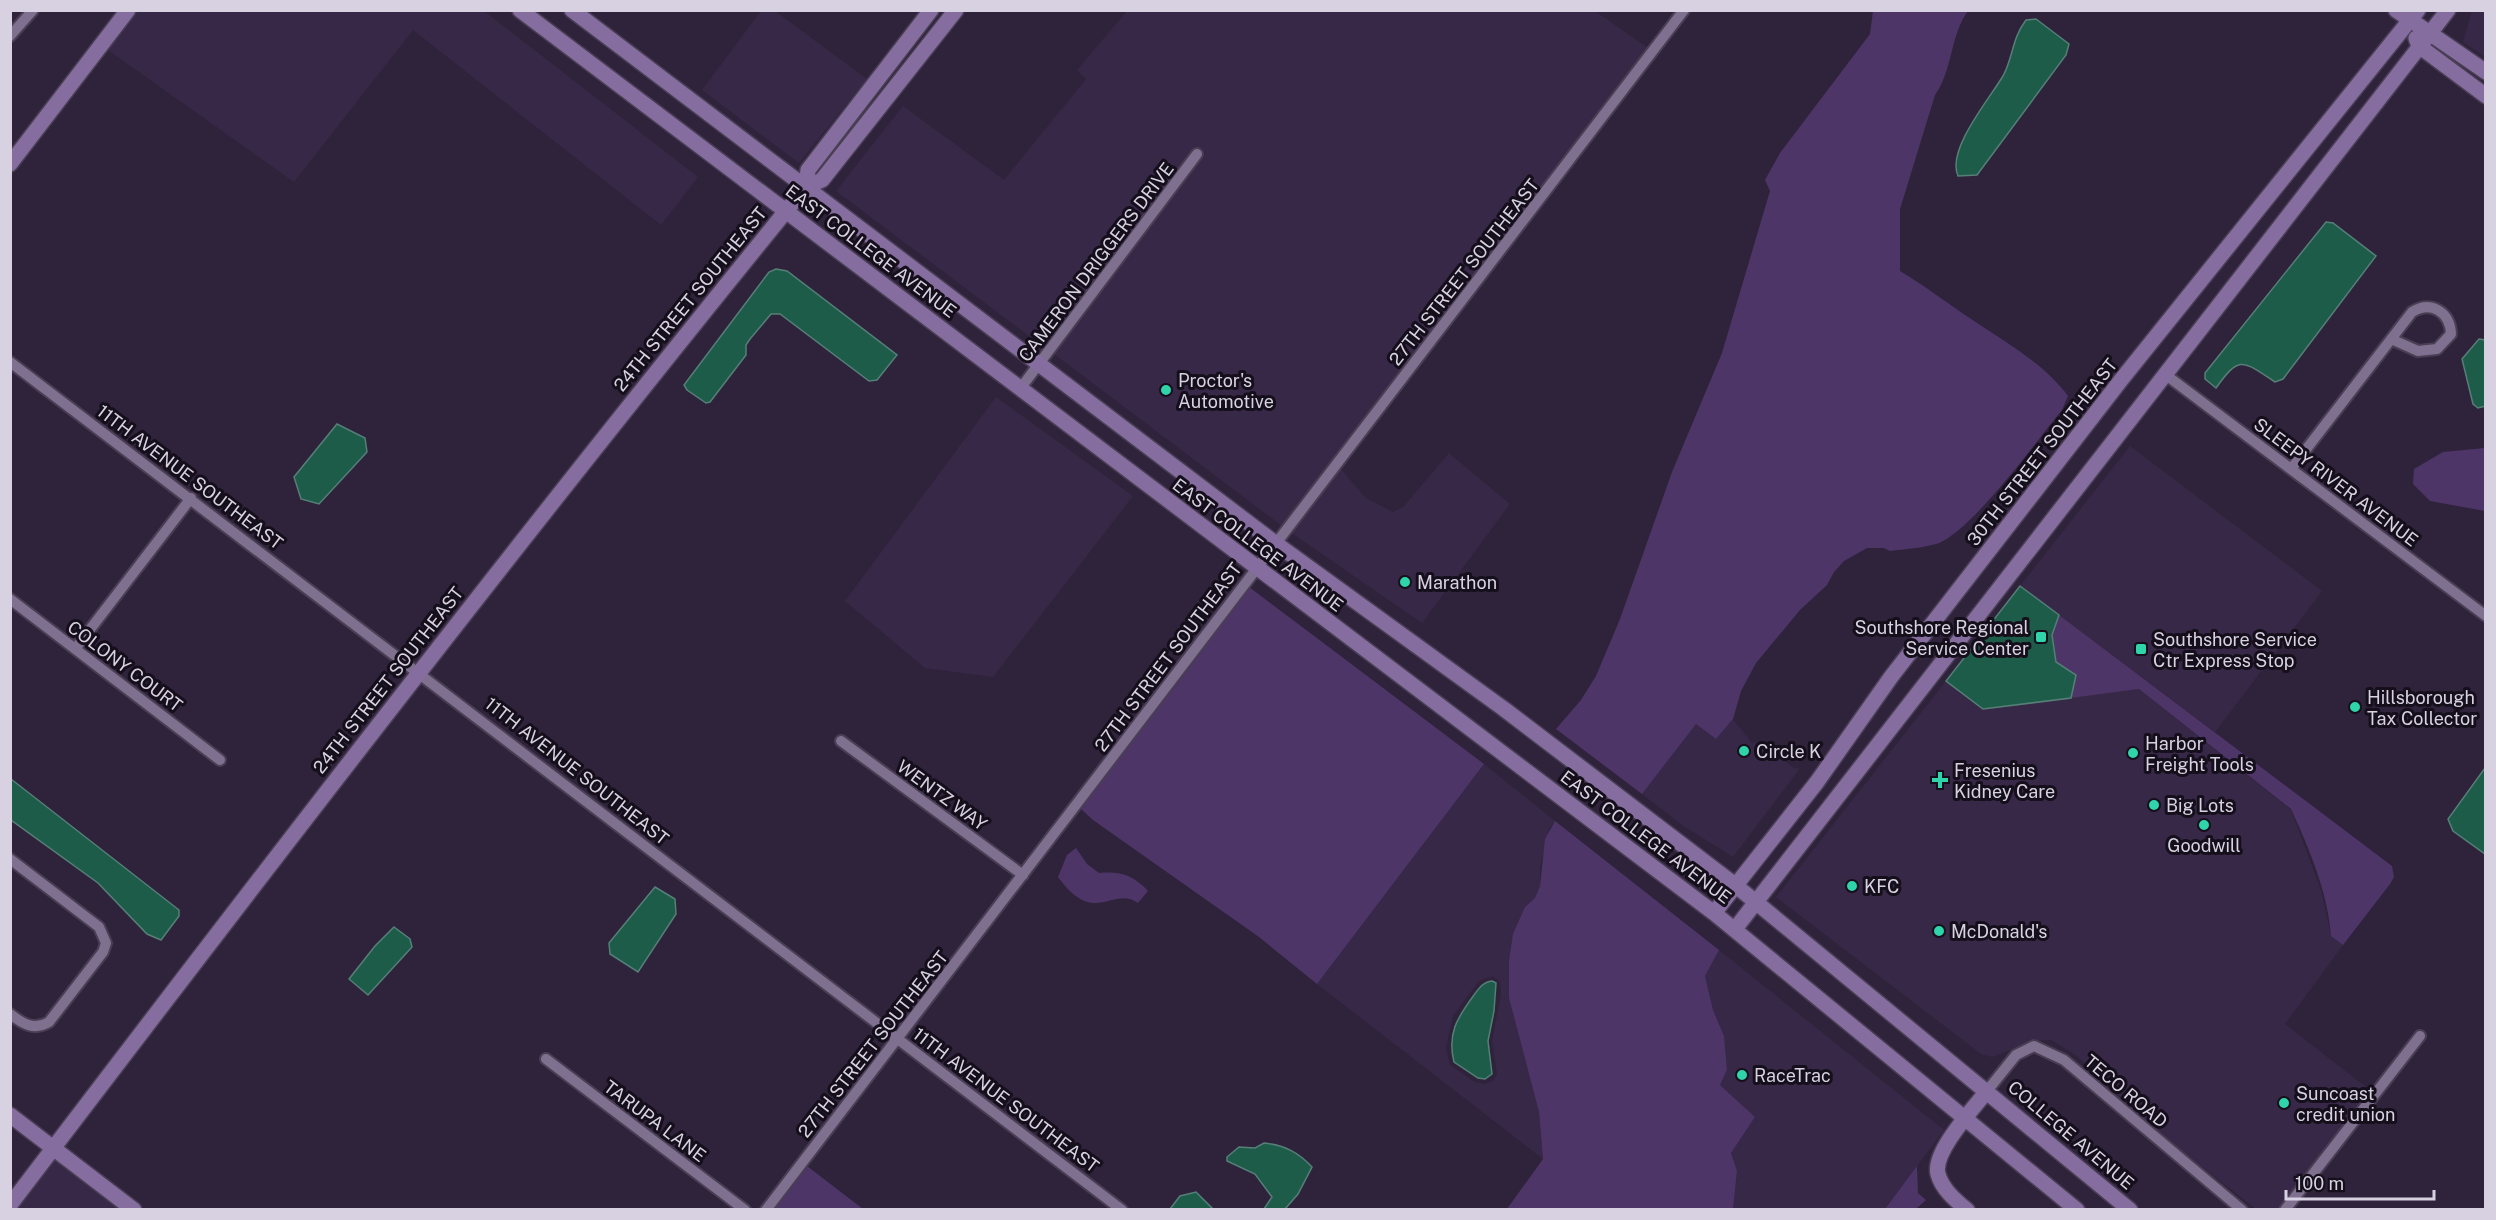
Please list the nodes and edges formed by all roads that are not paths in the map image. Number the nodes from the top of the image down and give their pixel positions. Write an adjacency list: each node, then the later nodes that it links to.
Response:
1 (33, 10): 12 (street)
2 (129, 10): 17 (street)
3 (520, 10): 19 (street, EAST COLLEGE AVENUE)
4 (572, 10): 18 (street, EAST COLLEGE AVENUE)
5 (931, 10): 18 (street, 24TH STREET SOUTHEAST)
6 (956, 10): 18 (street, 24TH STREET SOUTHEAST)
7 (1684, 10): 27 (street, 27TH STREET SOUTHEAST)
8 (2396, 10): 10 (street)
9 (2448, 10): 11 (street)
10 (2414, 16): 11 (street); 13 (street); 37 (street, 30TH STREET SOUTHEAST)
11 (2430, 32): 13 (street); 14 (street)
12 (10, 36)
13 (2418, 46): 15 (street); 23 (street)
14 (2486, 72)
15 (2486, 96)
16 (1197, 154): 22 (street, CAMERON DRIGGERS DRIVE)
17 (10, 164)
18 (806, 187): 19 (street, 24TH STREET SOUTHEAST); 22 (street, EAST COLLEGE AVENUE)
19 (786, 211): 24 (street, EAST COLLEGE AVENUE); 32 (street, 24TH STREET SOUTHEAST)
20 (2391, 339): 20 (street); 25 (street)
21 (10, 362): 26 (street, 11TH AVENUE SOUTHEAST)
22 (1039, 364): 24 (street, CAMERON DRIGGERS DRIVE); 27 (street, EAST COLLEGE AVENUE)
23 (2166, 375): 25 (street, SLEEPY RIVER AVENUE); 38 (street)
24 (1020, 389): 28 (street, EAST COLLEGE AVENUE)
25 (2291, 469): 30 (street, SLEEPY RIVER AVENUE)
26 (191, 498): 31 (street); 32 (street, 11TH AVENUE SOUTHEAST)
27 (1275, 543): 28 (street, 27TH STREET SOUTHEAST); 37 (street, EAST COLLEGE AVENUE)
28 (1256, 568): 36 (street, 27TH STREET SOUTHEAST); 39 (street, EAST COLLEGE AVENUE)
29 (10, 599): 31 (street, COLONY COURT)
30 (2486, 616)
31 (75, 649): 34 (street, COLONY COURT)
32 (420, 671): 43 (street, 11TH AVENUE SOUTHEAST); 48 (street, 24TH STREET SOUTHEAST)
33 (841, 741): 36 (street, WENTZ WAY)
34 (220, 760)
35 (10, 859): 41 (street)
36 (1023, 875): 43 (street, 27TH STREET SOUTHEAST)
37 (1735, 885): 38 (street, EAST COLLEGE AVENUE); 39 (street, 30TH STREET SOUTHEAST)
38 (1756, 902): 40 (street); 45 (street, EAST COLLEGE AVENUE)
39 (1714, 913): 40 (street, EAST COLLEGE AVENUE)
40 (1735, 929): 47 (street, EAST COLLEGE AVENUE)
41 (10, 1014)
42 (2420, 1036): 58 (street)
43 (898, 1039): 52 (street, 27TH STREET SOUTHEAST); 53 (street, 11TH AVENUE SOUTHEAST)
44 (546, 1059): 51 (street, TARUPA LANE)
45 (1987, 1091): 47 (street); 56 (street, COLLEGE AVENUE); 57 (street, TECO ROAD)
46 (10, 1115): 48 (street)
47 (1966, 1119): 54 (street); 55 (street)
48 (54, 1148): 49 (street, 24TH STREET SOUTHEAST); 50 (street)
49 (10, 1204)
50 (134, 1209)
51 (745, 1209)
52 (766, 1209)
53 (1122, 1209)
54 (1967, 1209)
55 (2077, 1209)
56 (2130, 1209)
57 (2242, 1209)
58 (2285, 1209)

